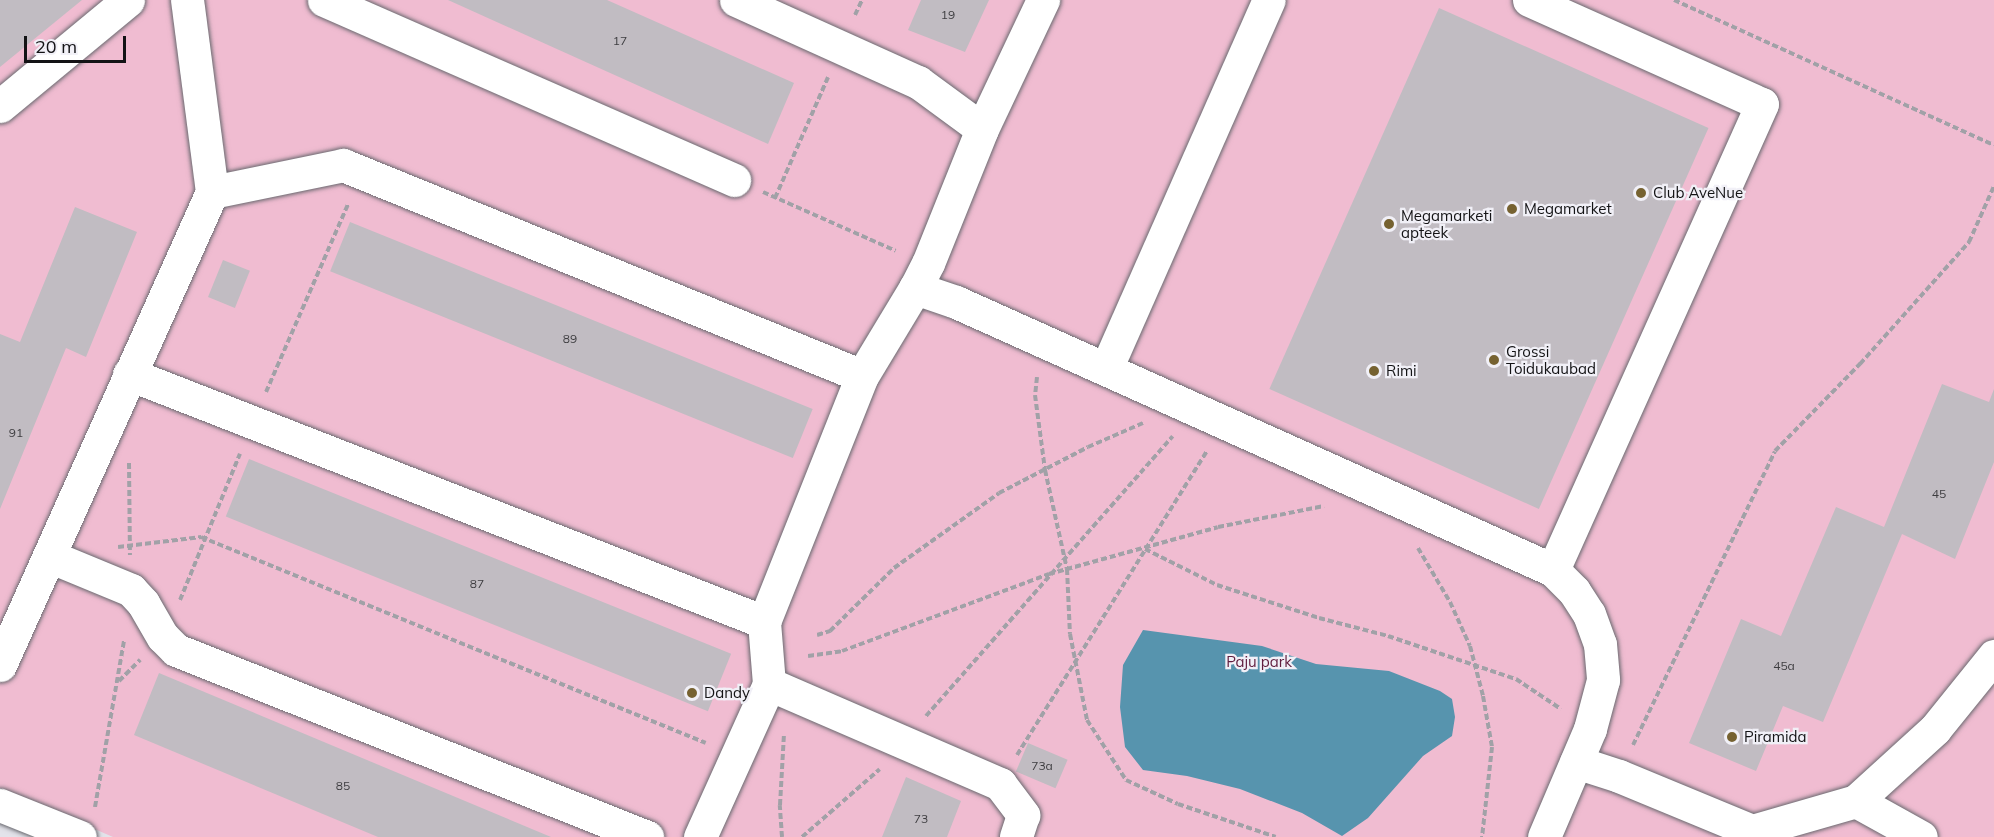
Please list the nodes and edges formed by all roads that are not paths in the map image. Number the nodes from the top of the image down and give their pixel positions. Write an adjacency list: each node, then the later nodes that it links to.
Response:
1 (128, 0): 8 (street)
2 (187, 0): 11 (street)
3 (324, 0): 10 (street)
4 (736, 0): 9 (street)
5 (1043, 0): 9 (street)
6 (1269, 0): 13 (street)
7 (1529, 0): 17 (street)
8 (0, 106)
9 (982, 129): 12 (street)
10 (734, 180)
11 (212, 192): 14 (street); 15 (street)
12 (922, 276): 13 (street); 15 (street)
13 (1106, 369): 17 (street)
14 (129, 374): 16 (street); 18 (street)
15 (862, 376): 18 (street)
16 (49, 556): 20 (street); 27 (street)
17 (1553, 570): 22 (street)
18 (764, 622): 21 (street)
19 (1994, 656): 23 (street)
20 (0, 665)
21 (769, 684): 28 (street); 29 (street)
22 (1576, 762): 26 (street); 30 (street)
23 (1856, 801): 26 (street); 31 (street)
24 (0, 805): 25 (street)
25 (87, 828)
26 (1718, 828)
27 (647, 837)
28 (700, 837)
29 (1016, 837)
30 (1544, 837)
31 (1921, 837)

